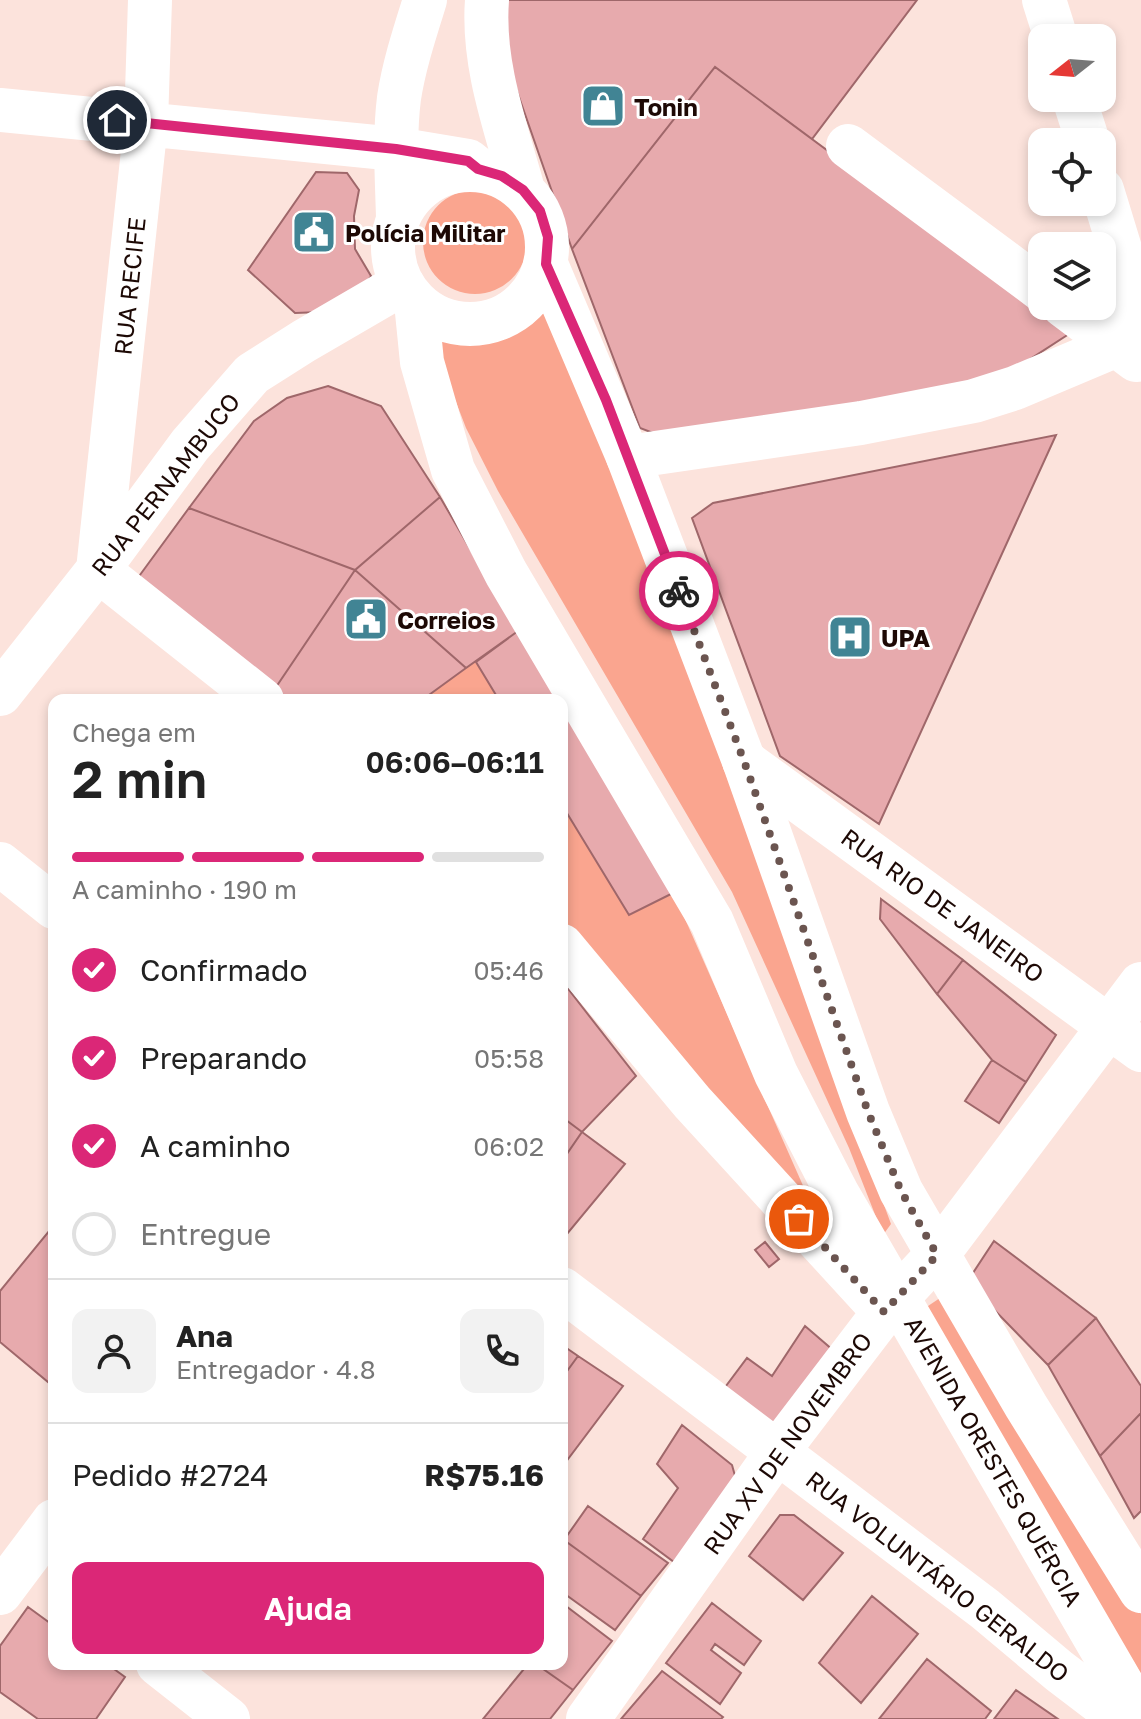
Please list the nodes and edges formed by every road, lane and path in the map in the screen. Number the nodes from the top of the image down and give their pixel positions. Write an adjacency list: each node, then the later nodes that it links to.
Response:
1 (150, 0): 7 (street, RUA RECIFE)
2 (425, 0): 9 (street)
3 (487, 0): 11 (street)
4 (1044, 0): 5 (street)
5 (1052, 24)
6 (0, 110): 7 (street)
7 (146, 123): 9 (street); 20 (street, RUA RECIFE)
8 (848, 146): 15 (street)
9 (396, 149): 10 (street); 13 (street)
10 (478, 169): 11 (street); 13 (street)
11 (523, 190): 14 (street)
12 (1110, 216): 18 (street)
13 (398, 218): 16 (street)
14 (546, 264): 16 (street); 19 (street)
15 (1028, 280)
16 (409, 293): 20 (street, RUA PERNAMBUCO); 31 (street, AVENIDA ORESTES QUÉRCIA)
17 (1083, 320): 18 (street)
18 (1129, 355): 19 (street)
19 (628, 457): 23 (street)
20 (98, 570): 21 (street, RUA PERNAMBUCO); 22 (street)
21 (0, 694)
22 (254, 694)
23 (744, 761): 28 (street, RUA RIO DE JANEIRO); 29 (street)
24 (0, 864): 25 (street)
25 (48, 902)
26 (568, 953): 31 (street)
27 (1141, 984): 28 (street, RUA XV DE NOVEMBRO)
28 (1125, 1038): 29 (street, RUA XV DE NOVEMBRO)
29 (937, 1255): 31 (street, RUA XV DE NOVEMBRO); 35 (street)
30 (568, 1294): 32 (street, RUA VOLUNTÁRIO GERALDO)
31 (891, 1304): 32 (street, RUA XV DE NOVEMBRO); 37 (street, AVENIDA ORESTES QUÉRCIA)
32 (778, 1451): 39 (street, RUA XV DE NOVEMBRO); 40 (street, RUA VOLUNTÁRIO GERALDO)
33 (48, 1530): 34 (street)
34 (20, 1570)
35 (1141, 1591)
36 (166, 1670): 38 (street)
37 (1141, 1717)
38 (228, 1719)
39 (588, 1719)
40 (1122, 1719)

